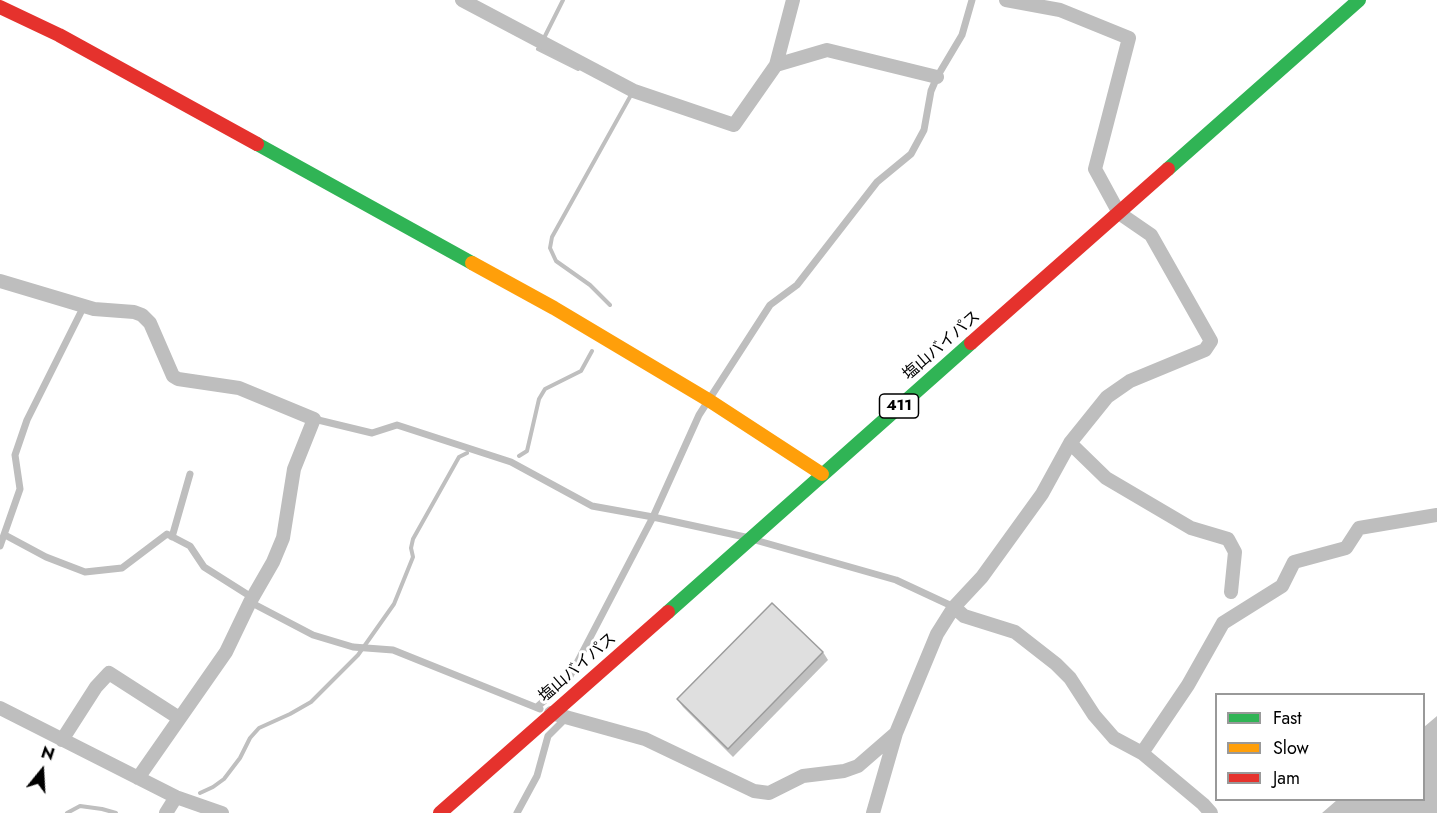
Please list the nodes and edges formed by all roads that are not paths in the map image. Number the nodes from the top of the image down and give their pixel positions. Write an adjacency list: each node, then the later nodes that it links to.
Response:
1 (464, 0): 8 (street)
2 (793, 0): 8 (street)
3 (972, 0): 9 (lane)
4 (1006, 0): 6 (street)
5 (1359, 0): 10 (main road, 塩山バイパス / 411)
6 (1062, 5): 10 (street)
7 (0, 7): 13 (main road)
8 (776, 65): 9 (street)
9 (937, 77): 13 (lane)
10 (1119, 213): 15 (street); 17 (main road, 塩山バイパス / 411)
11 (0, 281): 12 (street)
12 (84, 306): 14 (street); 20 (lane)
13 (710, 401): 17 (main road); 19 (lane)
14 (314, 419): 19 (lane); 25 (street)
15 (1070, 443): 24 (street); 26 (street)
16 (190, 474): 21 (lane)
17 (822, 474): 22 (main road, 塩山バイパス / 411)
18 (1437, 515): 34 (street)
19 (653, 517): 22 (lane); 27 (lane)
20 (5, 535): 21 (lane); 23 (lane)
21 (172, 537): 25 (lane)
22 (752, 539): 26 (lane); 29 (main road, 塩山バイパス / 411)
23 (0, 546)
24 (1231, 592)
25 (251, 600): 27 (lane); 31 (street)
26 (954, 607): 32 (street); 34 (street)
27 (537, 707): 29 (lane)
28 (0, 708): 33 (street)
29 (551, 713): 30 (street); 39 (main road, 塩山バイパス / 411)
30 (567, 717): 32 (street); 40 (lane)
31 (179, 718): 33 (street); 35 (street)
32 (896, 733): 41 (street)
33 (62, 740): 35 (street)
34 (1142, 753): 42 (street)
35 (138, 778): 36 (street)
36 (176, 797): 37 (street); 38 (street)
37 (166, 813)
38 (222, 813)
39 (440, 813)
40 (518, 813)
41 (873, 813)
42 (1211, 813)

